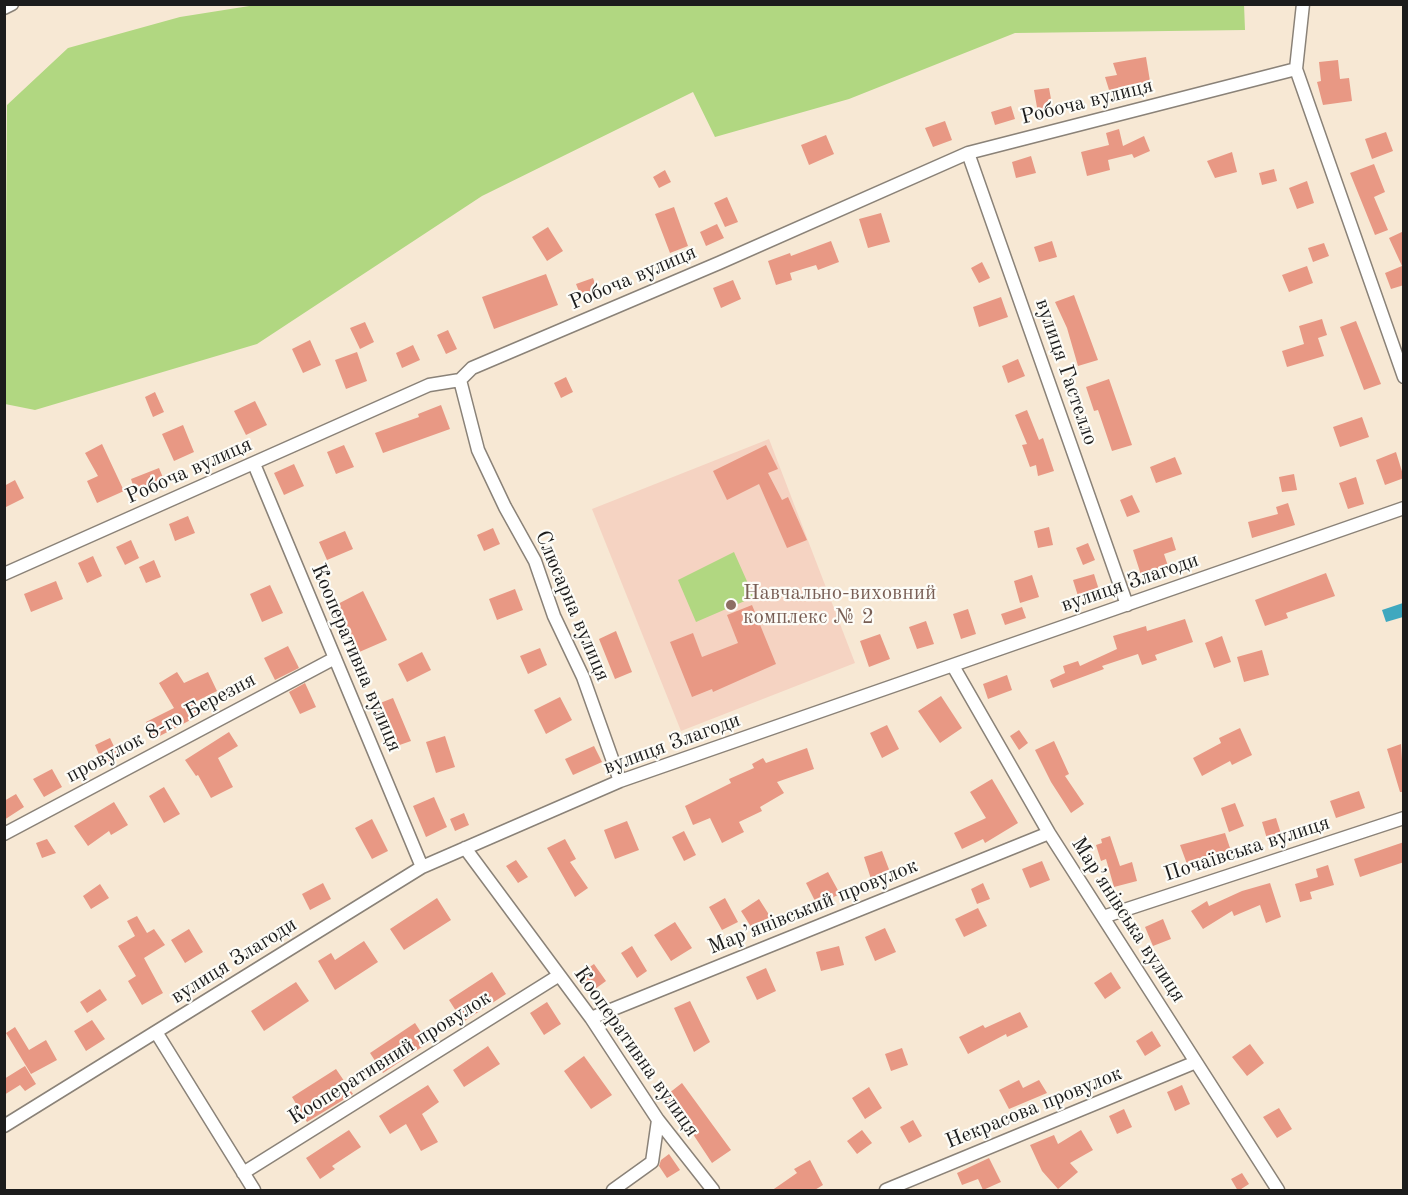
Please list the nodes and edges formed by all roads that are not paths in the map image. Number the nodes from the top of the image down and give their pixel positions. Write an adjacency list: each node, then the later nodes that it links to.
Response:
1 (12, 4): 3 (street)
2 (1303, 4): 4 (street)
3 (4, 8)
4 (1296, 69): 5 (street, Робоча вулиця); 6 (street)
5 (968, 153): 7 (street, Робоча вулиця); 11 (street, вулиця Гастелло)
6 (1404, 377)
7 (460, 380): 8 (street, Робоча вулиця); 14 (street, Слюсарна вулиця)
8 (255, 464): 10 (street, Робоча вулиця); 12 (street, Кооперативна вулиця)
9 (1404, 508): 11 (street, вулиця Злагоди)
10 (4, 574)
11 (1127, 604): 13 (street, вулиця Злагоди)
12 (335, 658): 17 (street, провулок 8-го Березня); 19 (street, Кооперативна вулиця)
13 (953, 666): 14 (street, вулиця Злагоди); 16 (street, Мар’янівська вулиця)
14 (620, 782): 18 (street, вулиця Злагоди)
15 (1404, 818): 20 (street, Почаївська вулиця)
16 (1049, 833): 20 (street, Мар’янівська вулиця); 22 (street, Мар’янівський провулок)
17 (4, 834)
18 (465, 848): 19 (street, вулиця Злагоди); 21 (street, Кооперативна вулиця)
19 (422, 867): 23 (street, вулиця Злагоди)
20 (1103, 917): 24 (street, Мар’янівська вулиця)
21 (558, 976): 22 (street, Кооперативна вулиця); 27 (street, Кооперативний провулок)
22 (591, 1018): 25 (street, Кооперативна вулиця)
23 (156, 1032): 26 (street, вулиця Злагоди); 27 (street)
24 (1196, 1062): 31 (street, Некрасова провулок); 32 (street, Мар’янівська вулиця)
25 (658, 1120): 29 (street); 30 (street, Кооперативна вулиця)
26 (4, 1126)
27 (243, 1173): 28 (street)
28 (254, 1191)
29 (613, 1191)
30 (713, 1191)
31 (886, 1191)
32 (1278, 1191)

